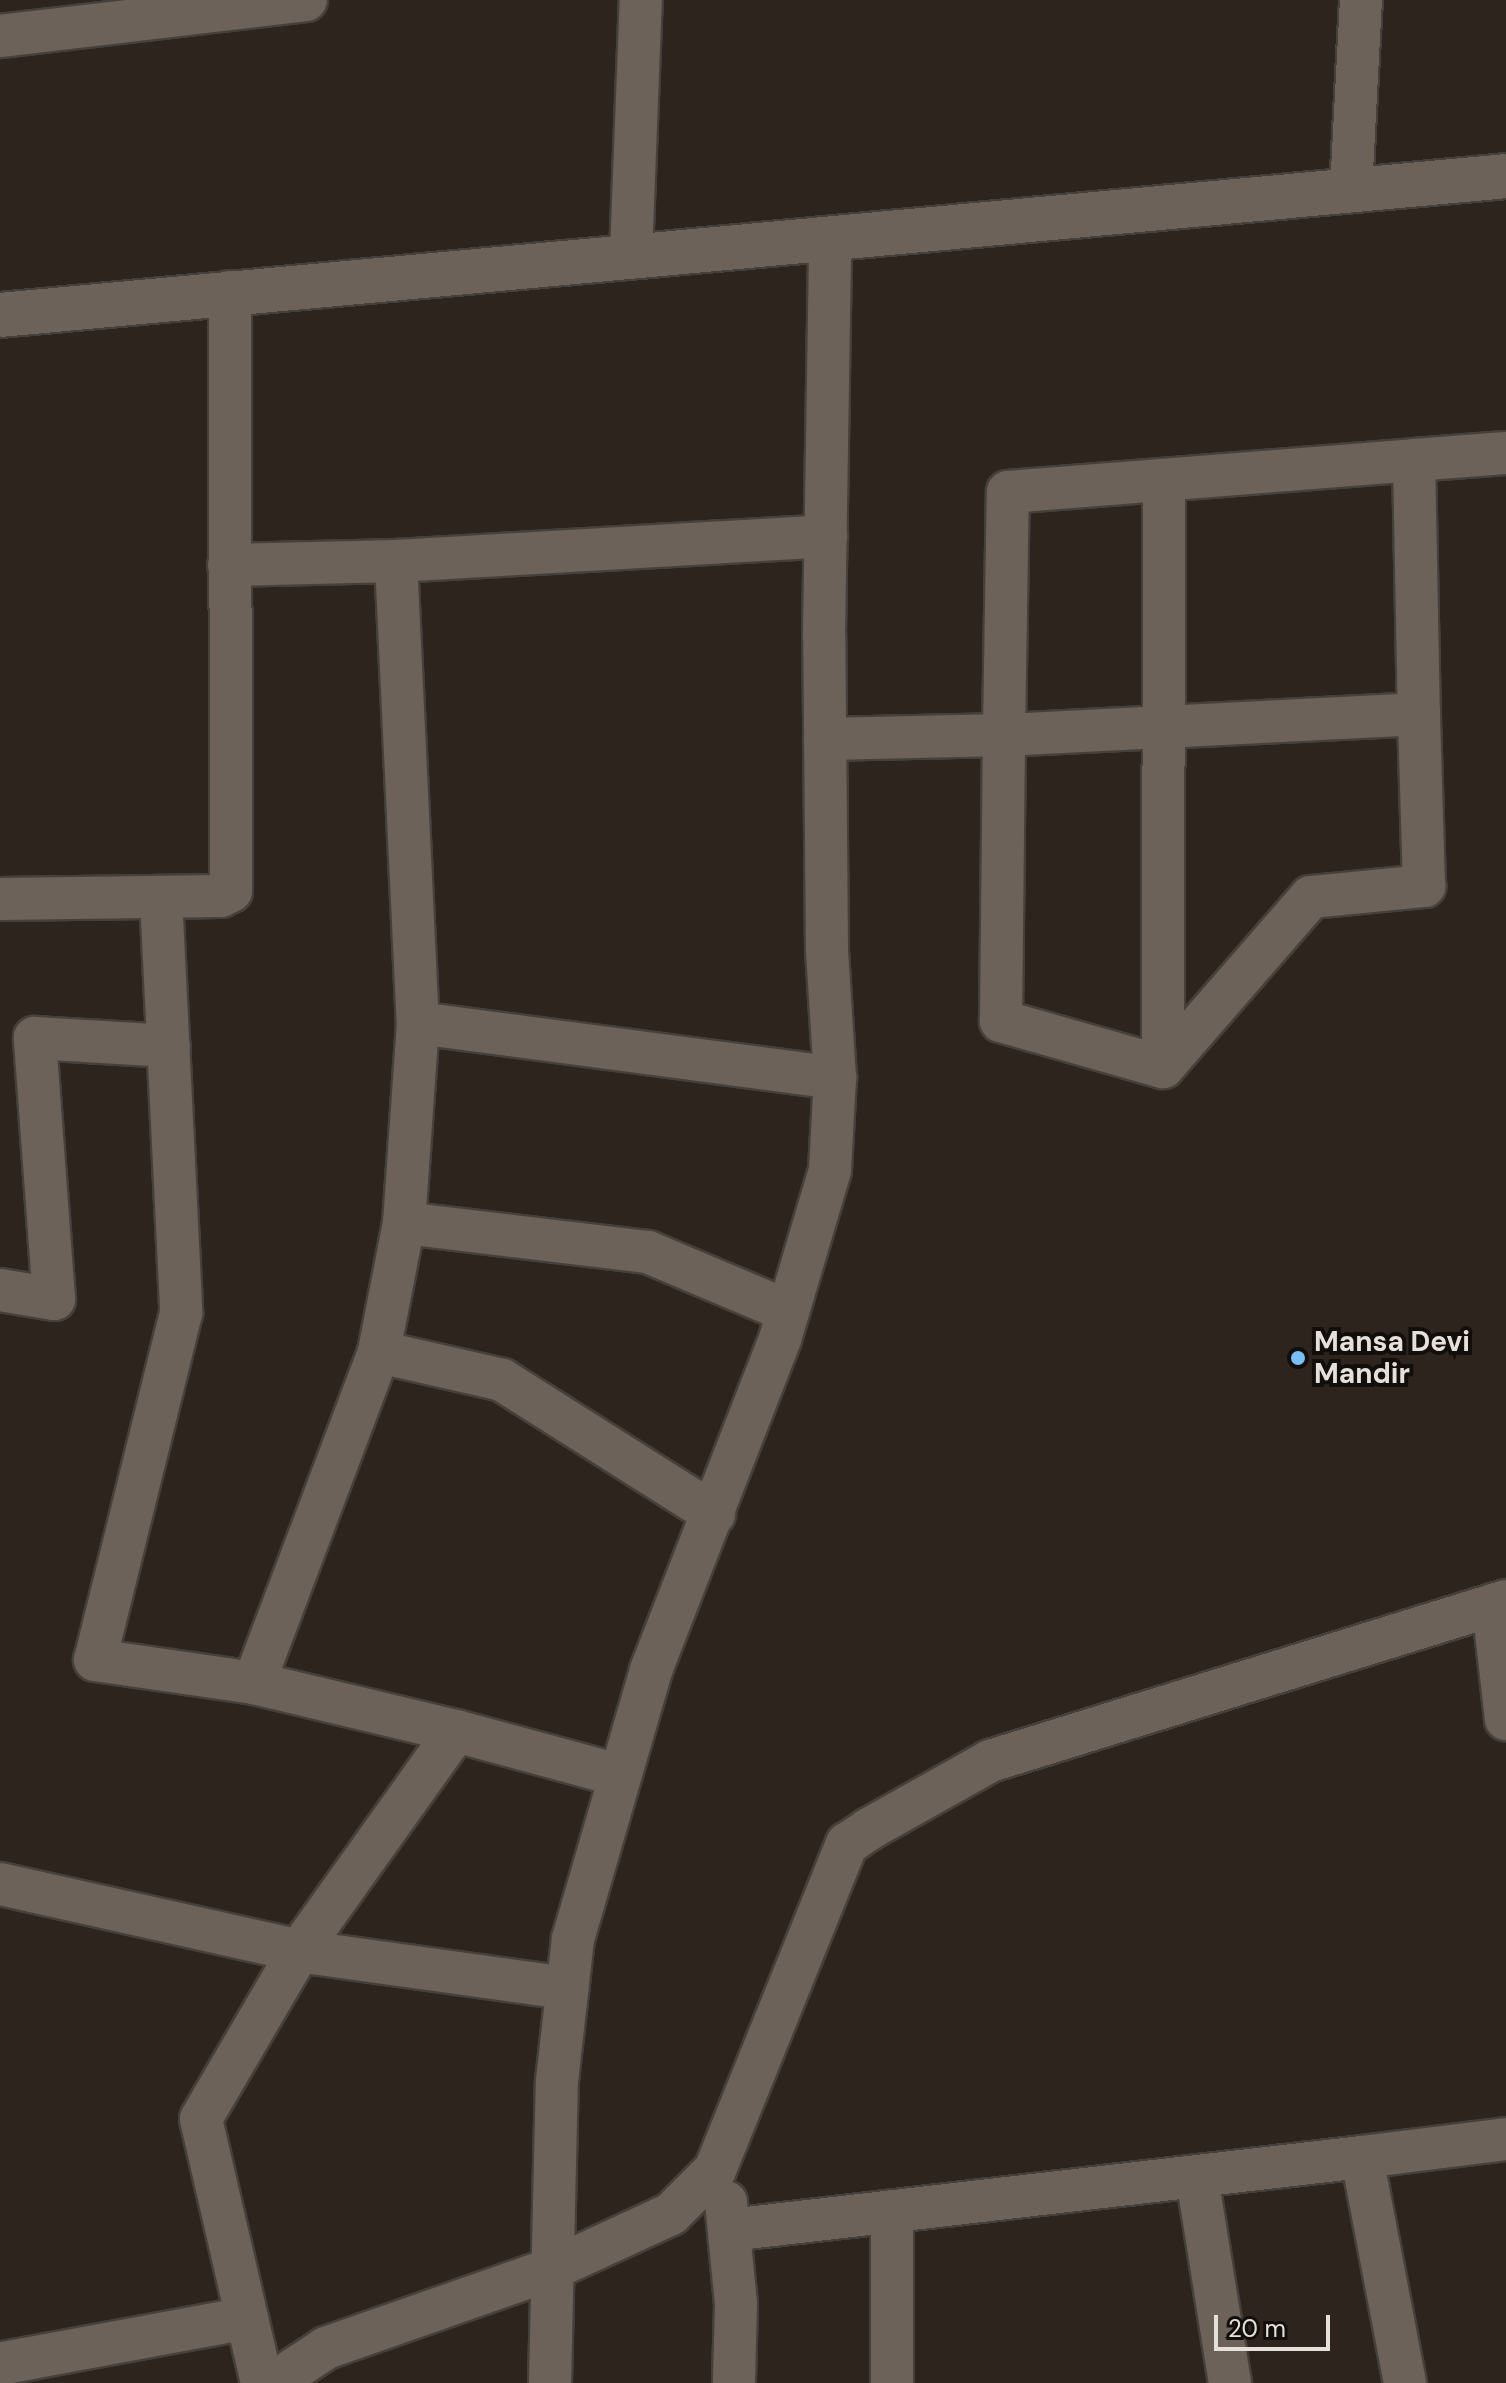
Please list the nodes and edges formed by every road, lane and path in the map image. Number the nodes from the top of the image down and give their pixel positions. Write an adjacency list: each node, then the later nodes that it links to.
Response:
1 (306, 0): 4 (street)
2 (641, 0): 9 (street)
3 (1361, 0): 7 (street)
4 (214, 5): 5 (street)
5 (0, 36)
6 (1506, 176): 7 (street)
7 (1351, 190): 8 (street)
8 (830, 239): 9 (street); 15 (street)
9 (631, 255): 10 (street)
10 (230, 292): 11 (street); 17 (street)
11 (0, 315)
12 (1506, 453): 13 (street)
13 (1414, 460): 14 (street); 18 (street)
14 (1164, 480): 19 (street); 20 (street)
15 (826, 536): 16 (street); 21 (street)
16 (396, 561): 17 (street); 24 (street)
17 (229, 565): 22 (street)
18 (1419, 714): 19 (street); 27 (street)
19 (1162, 726): 20 (street); 27 (street)
20 (1004, 735): 21 (street); 27 (street)
21 (825, 739): 28 (street)
22 (161, 897): 23 (street); 26 (street)
23 (0, 899)
24 (418, 1023): 28 (street); 29 (street)
25 (18, 1038): 26 (street); 30 (street)
26 (169, 1046): 35 (street)
27 (1163, 1067)
28 (835, 1078): 31 (street)
29 (404, 1223): 31 (street); 32 (street)
30 (0, 1290)
31 (788, 1311): 33 (street)
32 (379, 1352): 33 (street); 35 (street)
33 (714, 1514): 38 (street)
34 (1500, 1603): 36 (street); 44 (street)
35 (254, 1683): 37 (street)
36 (1506, 1719)
37 (456, 1731): 38 (street); 40 (street)
38 (618, 1775): 41 (street)
39 (0, 1884): 40 (street)
40 (299, 1951): 41 (street); 49 (street)
41 (567, 1988): 48 (street)
42 (1506, 2139): 43 (street)
43 (1362, 2157): 45 (street); 57 (street)
44 (715, 2170): 47 (street); 48 (street)
45 (1197, 2177): 46 (street); 56 (street)
46 (892, 2211): 47 (street); 55 (street)
47 (730, 2230): 54 (street)
48 (554, 2268): 52 (street); 53 (street)
49 (247, 2318): 50 (street); 51 (street)
50 (4, 2363)
51 (262, 2383)
52 (273, 2383)
53 (550, 2383)
54 (734, 2383)
55 (892, 2383)
56 (1230, 2383)
57 (1405, 2383)

